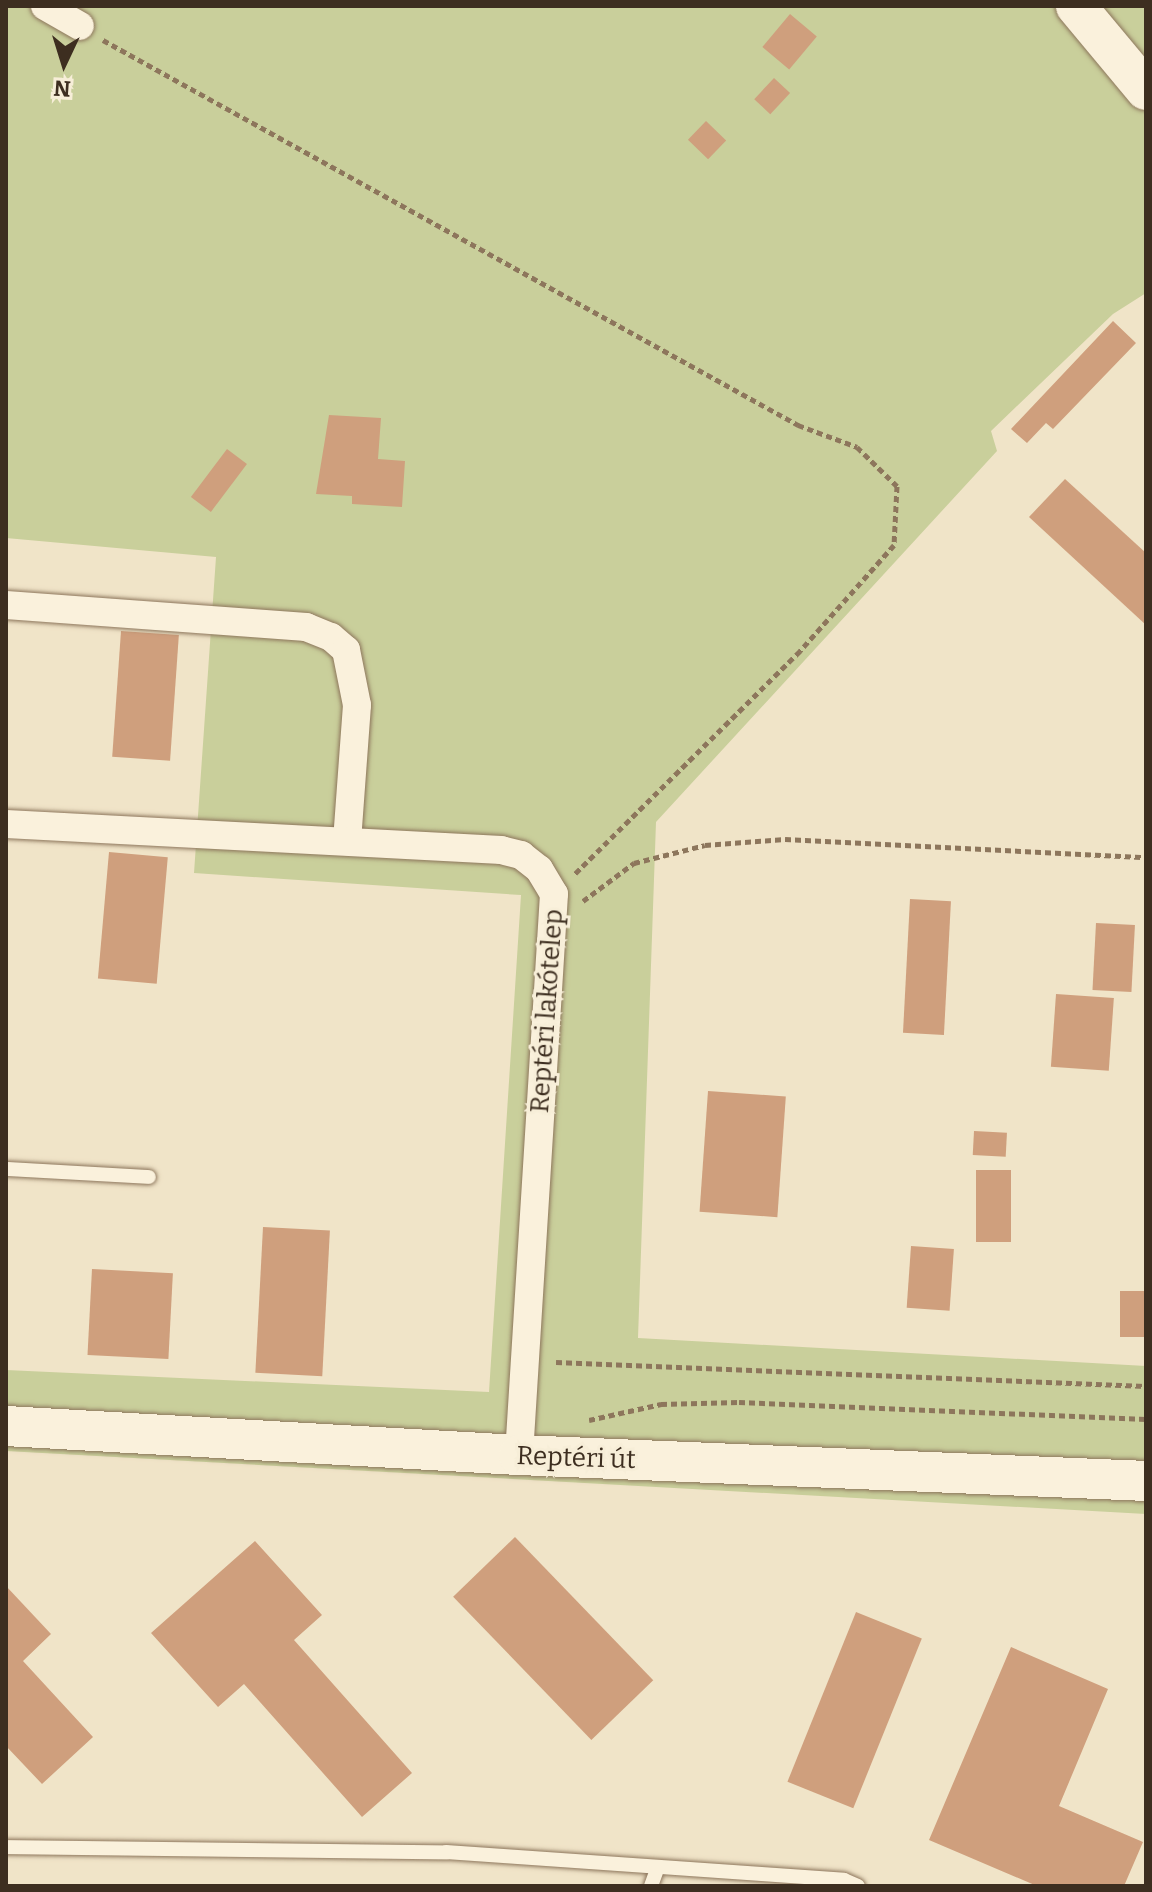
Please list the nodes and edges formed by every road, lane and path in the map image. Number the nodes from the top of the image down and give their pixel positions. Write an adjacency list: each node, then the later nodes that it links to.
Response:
1 (45, 6): 3 (street)
2 (1076, 6): 4 (street)
3 (80, 26): 9 (path)
4 (1146, 90)
5 (6, 605): 7 (street)
6 (6, 824): 7 (street, Reptéri lakótelep)
7 (347, 840): 9 (street, Reptéri lakótelep)
8 (1146, 857): 10 (path)
9 (554, 894): 10 (street, Reptéri lakótelep)
10 (552, 926): 13 (street, Reptéri lakótelep)
11 (6, 1169): 12 (lane)
12 (149, 1177)
13 (524, 1360): 14 (path); 18 (street, Reptéri lakótelep)
14 (1146, 1386)
15 (1146, 1419): 16 (path)
16 (583, 1421)
17 (6, 1426): 18 (street, Reptéri út)
18 (519, 1455): 19 (street, Reptéri út)
19 (1146, 1481)
20 (6, 1847): 21 (lane)
21 (658, 1867): 22 (lane); 23 (lane)
22 (651, 1886)
23 (858, 1886)

